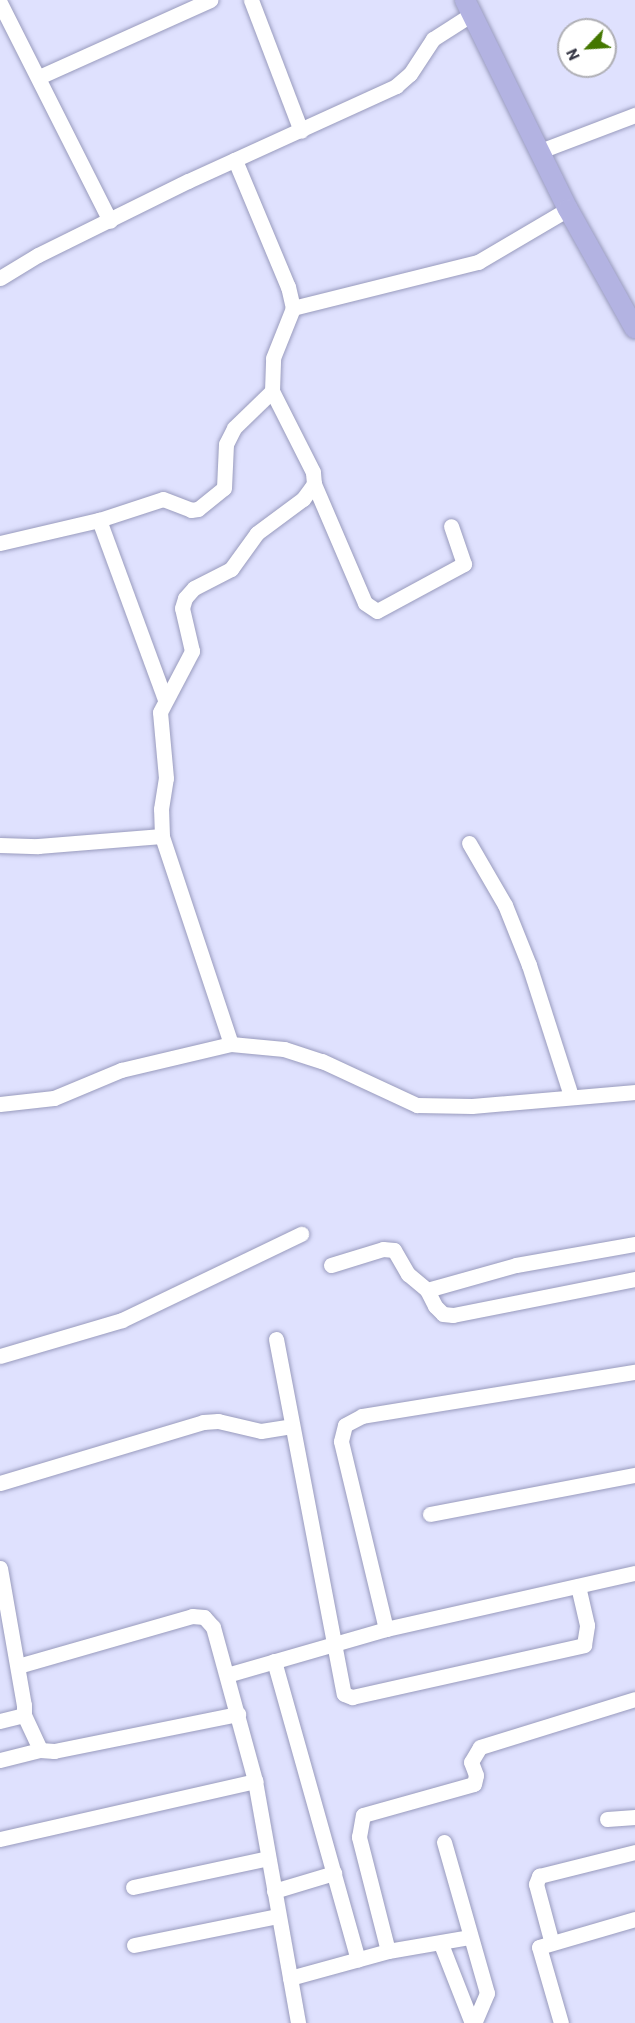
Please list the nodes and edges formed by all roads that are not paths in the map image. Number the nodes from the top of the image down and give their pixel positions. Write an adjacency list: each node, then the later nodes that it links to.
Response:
1 (210, 0): 5 (street)
2 (251, 0): 7 (street)
3 (0, 3): 5 (street)
4 (469, 7): 7 (street); 8 (main road)
5 (39, 77): 11 (street)
6 (635, 115): 8 (street)
7 (302, 131): 9 (street)
8 (540, 151): 10 (main road)
9 (235, 160): 11 (street); 13 (street)
10 (568, 209): 13 (street); 14 (main road)
11 (110, 221): 12 (street)
12 (0, 278)
13 (293, 308): 15 (street)
14 (635, 330)
15 (272, 391): 16 (street); 17 (street)
16 (314, 484): 18 (street); 20 (street)
17 (99, 520): 19 (street); 20 (street)
18 (451, 526)
19 (0, 543)
20 (165, 699): 21 (street)
21 (162, 836): 23 (street); 24 (street)
22 (469, 843): 26 (street)
23 (0, 845)
24 (231, 1044): 26 (street); 27 (street)
25 (635, 1092): 26 (street)
26 (571, 1096)
27 (0, 1104)
28 (300, 1234): 34 (street)
29 (635, 1244): 32 (street)
30 (331, 1265): 32 (street)
31 (635, 1279): 32 (street)
32 (427, 1290)
33 (276, 1339): 36 (street)
34 (0, 1356)
35 (635, 1372): 43 (street)
36 (292, 1426): 38 (street); 45 (street)
37 (635, 1475): 39 (street)
38 (0, 1483)
39 (430, 1514)
40 (0, 1568): 44 (street)
41 (635, 1573): 42 (street)
42 (578, 1586): 43 (street); 45 (street)
43 (386, 1629): 45 (street)
44 (6, 1642): 47 (street)
45 (333, 1644): 46 (street)
46 (274, 1661): 48 (street); 62 (street)
47 (18, 1666): 48 (street); 51 (street)
48 (227, 1675): 50 (street)
49 (635, 1699): 71 (street)
50 (238, 1714): 53 (street); 55 (street)
51 (24, 1715): 52 (street); 53 (street)
52 (0, 1721)
53 (40, 1750): 54 (street)
54 (0, 1760)
55 (255, 1781): 58 (street); 61 (street)
56 (635, 1817): 57 (street)
57 (607, 1819)
58 (0, 1839)
59 (444, 1842): 67 (street)
60 (635, 1851): 68 (street)
61 (268, 1858): 63 (street); 64 (street)
62 (334, 1874): 64 (street); 72 (street)
63 (134, 1887)
64 (274, 1891): 65 (street)
65 (278, 1916): 70 (street); 73 (street)
66 (635, 1919): 68 (street)
67 (469, 1937): 69 (street); 75 (street)
68 (550, 1940): 76 (street)
69 (441, 1944): 71 (street); 75 (street)
70 (134, 1945)
71 (388, 1951): 72 (street)
72 (358, 1959): 73 (street)
73 (290, 1978): 74 (street)
74 (298, 2023)
75 (473, 2023)
76 (561, 2023)

